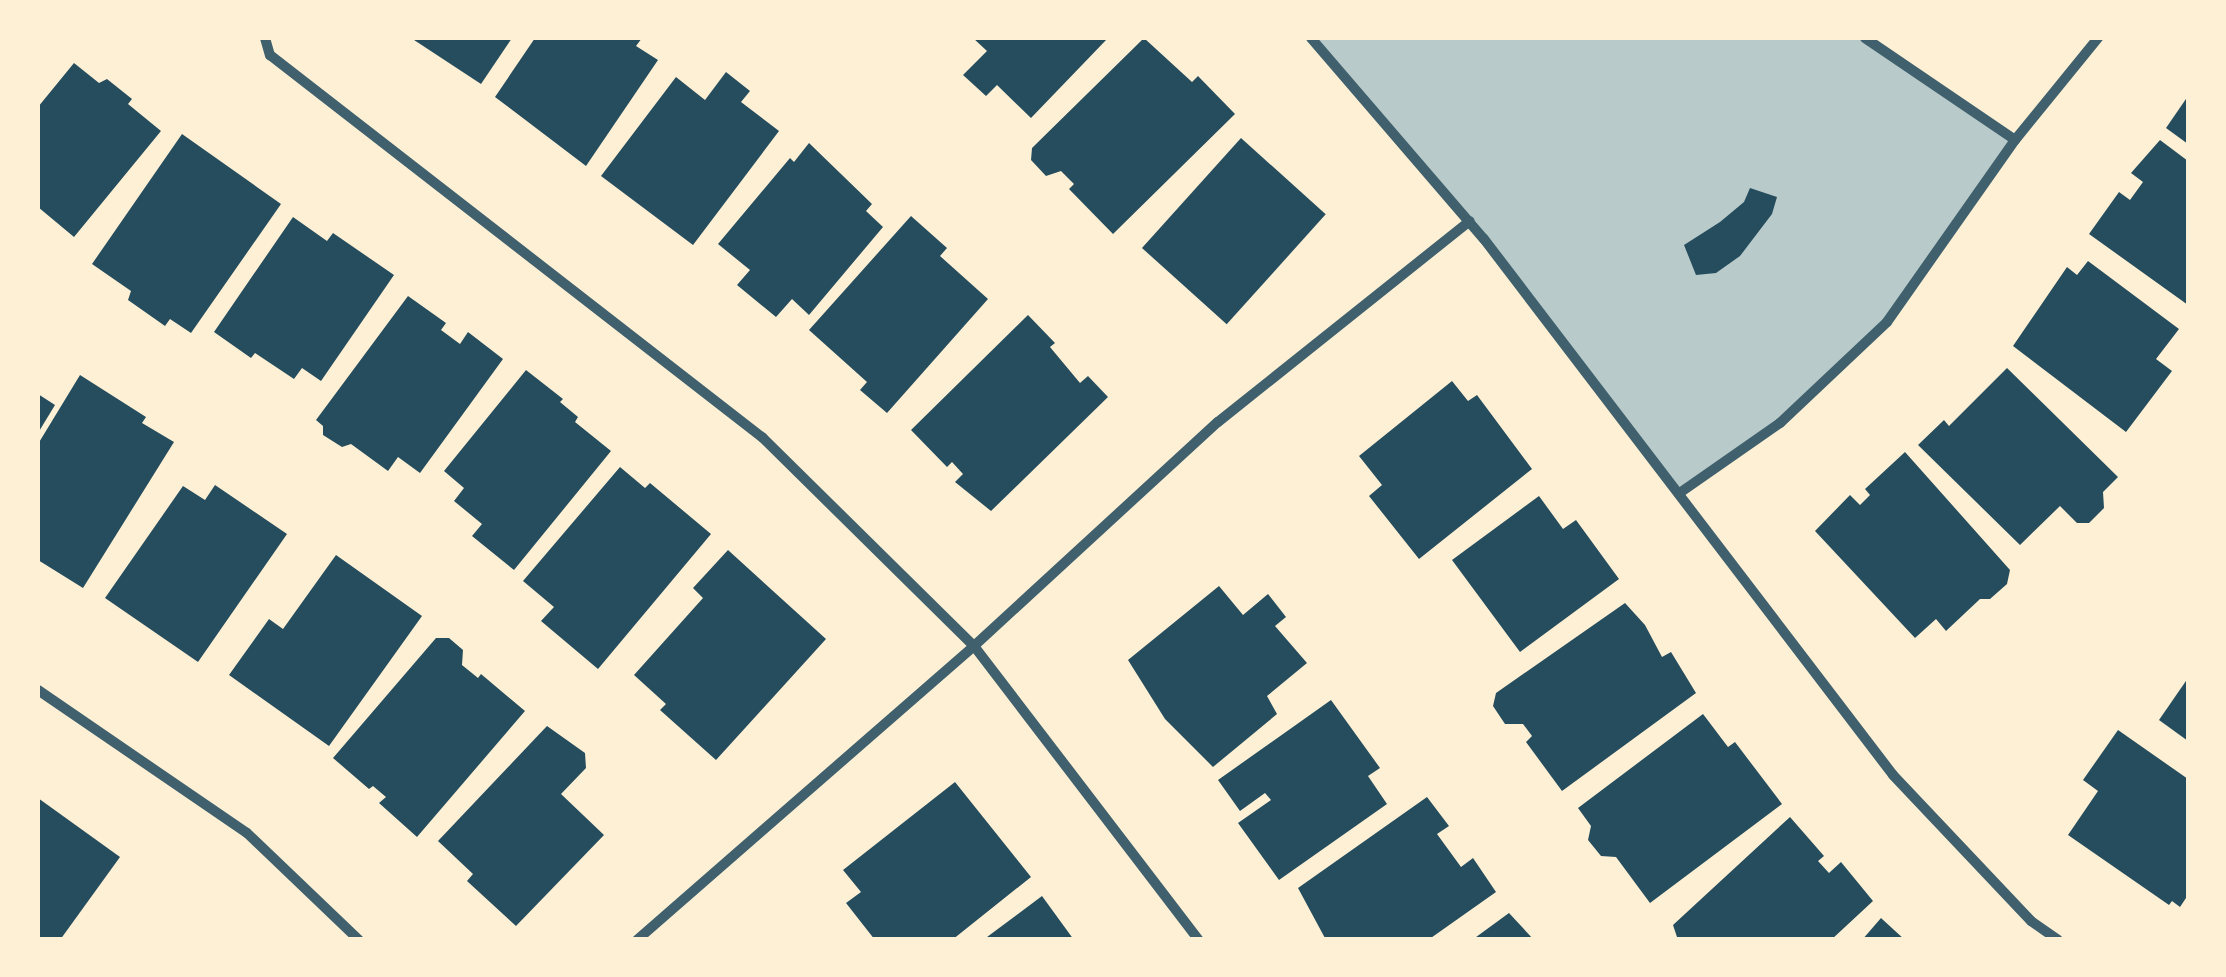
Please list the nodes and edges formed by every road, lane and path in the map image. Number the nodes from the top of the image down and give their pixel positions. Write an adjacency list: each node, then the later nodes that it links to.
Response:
1 (264, 38): 8 (street)
2 (1311, 38): 6 (street)
3 (1865, 38): 5 (street)
4 (2098, 38): 5 (street)
5 (2015, 140): 7 (street)
6 (1470, 221): 7 (street); 8 (street)
7 (1681, 492): 13 (street)
8 (974, 646): 11 (street); 12 (street)
9 (38, 690): 10 (street)
10 (359, 940)
11 (637, 940)
12 (1199, 940)
13 (2058, 940)

